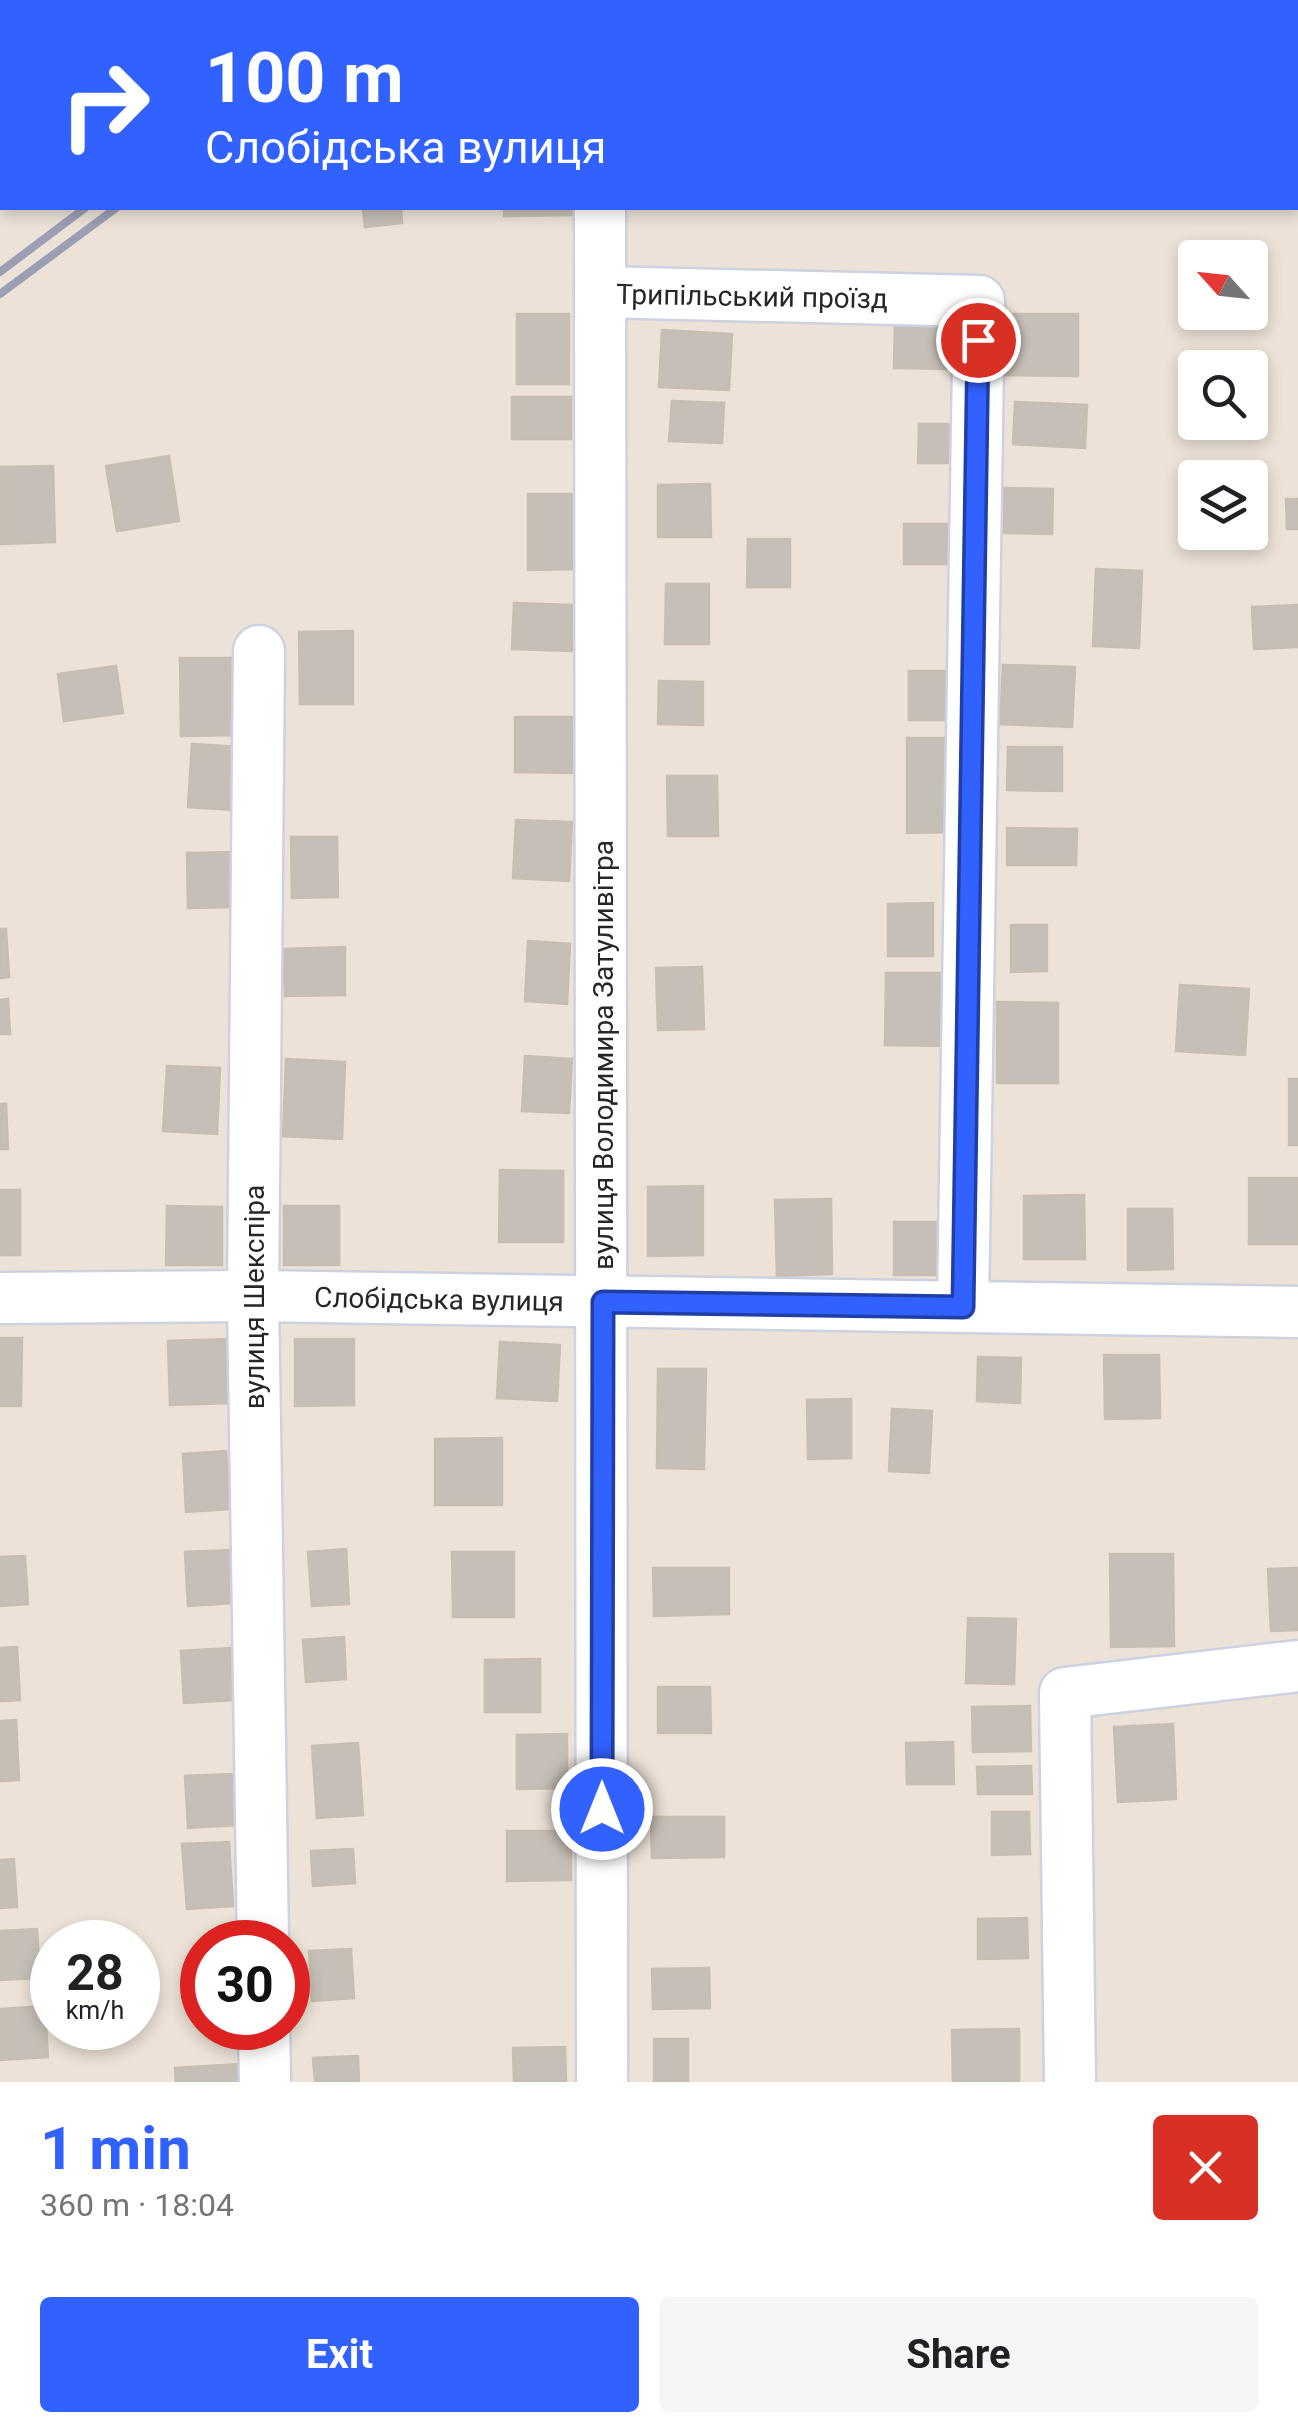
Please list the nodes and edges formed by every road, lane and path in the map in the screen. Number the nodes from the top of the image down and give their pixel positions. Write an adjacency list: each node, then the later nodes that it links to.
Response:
1 (600, 210): 2 (street, вулиця Володимира Затуливітра)
2 (600, 292): 6 (street, вулиця Володимира Затуливітра); 7 (street, Трипільський проїзд)
3 (260, 651): 4 (street, вулиця Шекспіра)
4 (253, 1296): 5 (street, Слобідська вулиця); 6 (street, Слобідська вулиця); 10 (street, вулиця Шекспіра)
5 (0, 1298)
6 (603, 1302): 7 (street, Слобідська вулиця); 13 (street, вулиця Володимира Затуливітра)
7 (963, 1307): 8 (street, Слобідська вулиця)
8 (1298, 1312)
9 (1298, 1666): 14 (street)
10 (263, 1920)
11 (264, 2050): 12 (street)
12 (265, 2082)
13 (602, 2082)
14 (1070, 2082)

